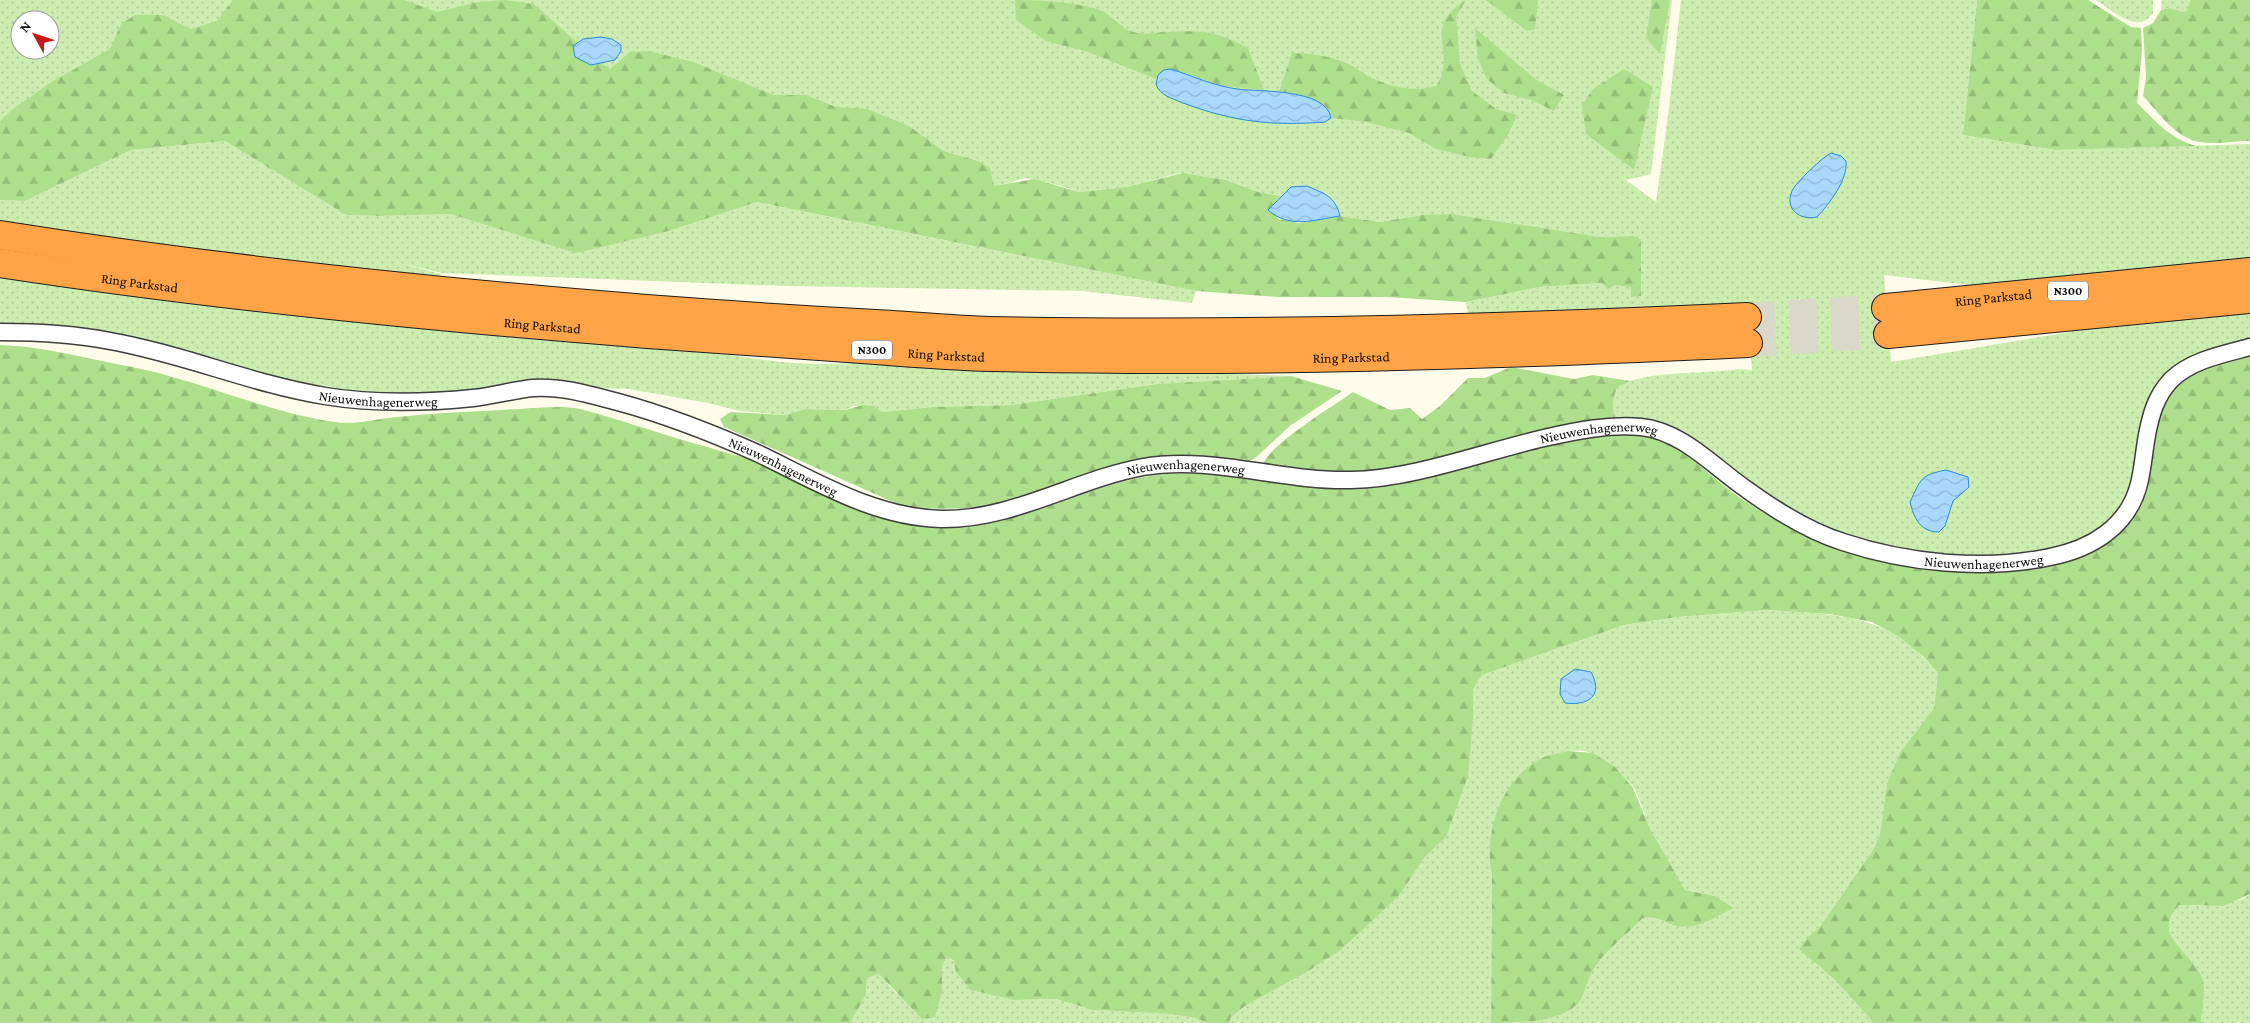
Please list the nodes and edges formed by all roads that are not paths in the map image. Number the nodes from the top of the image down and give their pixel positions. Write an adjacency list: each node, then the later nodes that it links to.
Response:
1 (0, 235): 2 (highway, Ring Parkstad / N300)
2 (0, 263)
3 (2250, 272): 4 (highway, Ring Parkstad / N300)
4 (2250, 299)
5 (0, 332): 6 (street, Nieuwenhagenerweg)
6 (2250, 347)

